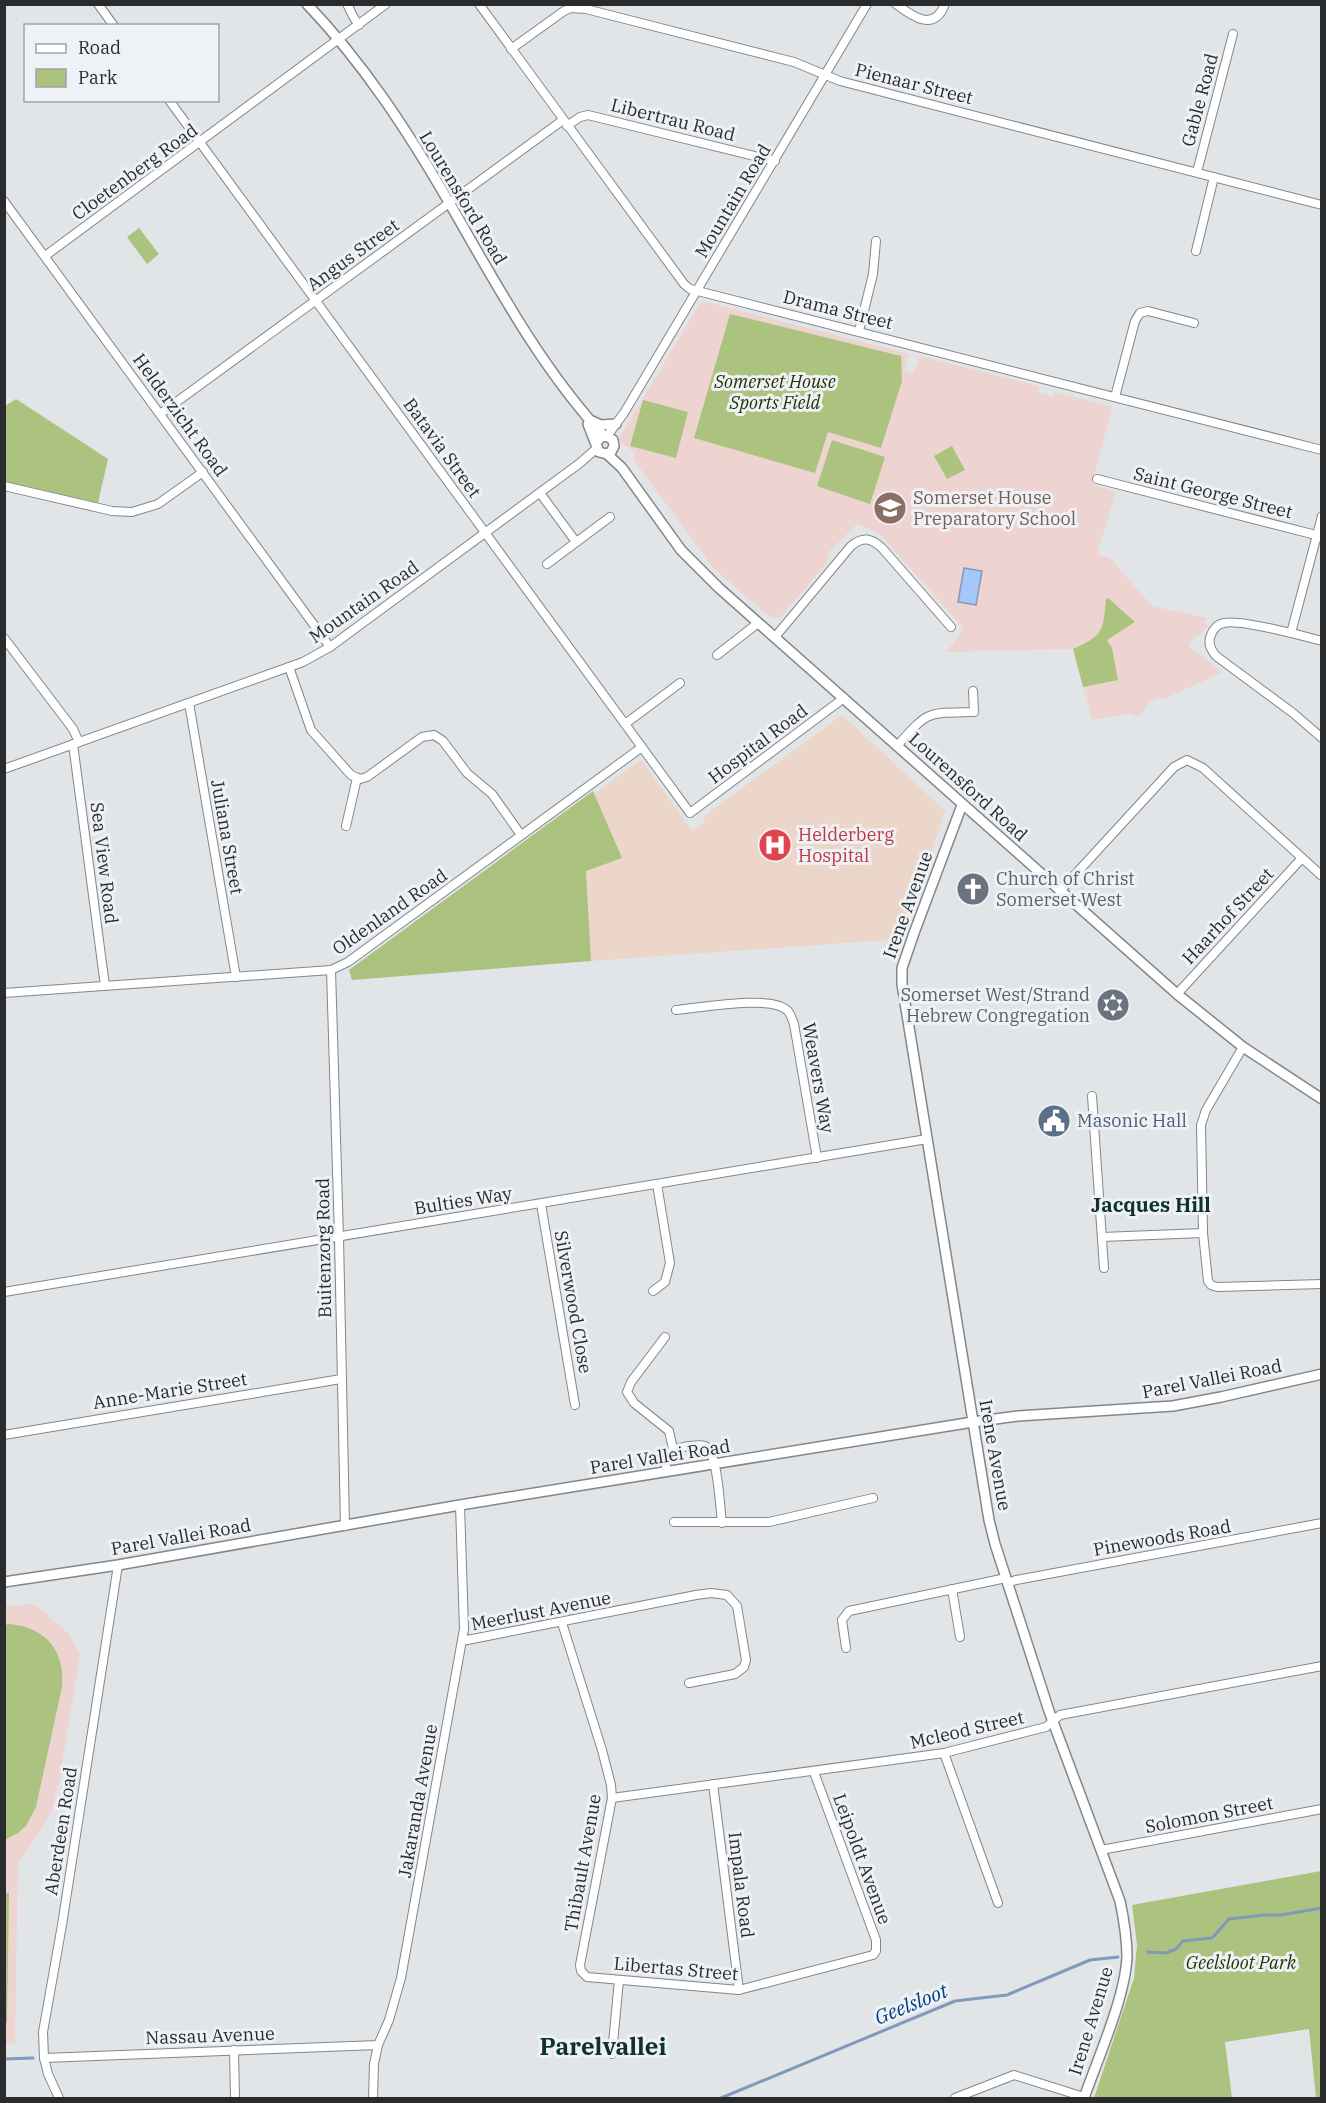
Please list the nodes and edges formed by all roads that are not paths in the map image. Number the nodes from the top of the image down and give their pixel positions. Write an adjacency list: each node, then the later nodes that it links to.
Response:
1 (98, 4): 9 (street)
2 (307, 4): 12 (street, Lourensford Road)
3 (347, 4): 10 (street)
4 (386, 4): 10 (street, Cloetenberg Road)
5 (479, 4): 13 (street)
6 (867, 4): 14 (street, Mountain Road)
7 (896, 4): 8 (street)
8 (945, 4)
9 (113, 24)
10 (359, 25): 12 (street, Cloetenberg Road)
11 (1233, 34): 19 (street, Gable Road)
12 (339, 39): 17 (street, Cloetenberg Road); 22 (street, Lourensford Road)
13 (511, 49): 14 (street, Pienaar Street); 16 (street)
14 (825, 75): 18 (street, Mountain Road); 19 (street, Pienaar Street)
15 (170, 102): 17 (street, Batavia Street)
16 (565, 123): 18 (street, Libertrau Road); 22 (street, Angus Street); 27 (street)
17 (200, 143): 26 (street, Cloetenberg Road); 28 (street, Batavia Street)
18 (775, 161): 27 (street, Mountain Road)
19 (1197, 172): 20 (street, Pienaar Street)
20 (1214, 177): 23 (street, Pienaar Street); 25 (street)
21 (4, 201): 26 (street, Helderzicht Road)
22 (449, 203): 28 (street, Angus Street); 34 (street, Lourensford Road)
23 (1322, 205)
24 (876, 241): 30 (street)
25 (1196, 251)
26 (45, 256): 33 (street, Helderzicht Road)
27 (697, 292): 30 (street, Drama Street); 32 (street, Mountain Road)
28 (316, 301): 33 (street, Angus Street); 44 (street, Batavia Street)
29 (1194, 322): 31 (street)
30 (859, 331): 31 (street, Drama Street)
31 (1116, 397): 37 (street, Drama Street)
32 (624, 413): 35 (street, Mountain Road); 36 (street, Mountain Road)
33 (160, 414): 38 (street, Helderzicht Road)
34 (585, 416): 35 (street); 36 (street, Lourensford Road)
35 (616, 424): 36 (street, Mountain Road)
36 (605, 445): 41 (street, Mountain Road); 48 (street, Lourensford Road)
37 (1322, 450)
38 (203, 472): 40 (street); 54 (street, Helderzicht Road)
39 (1097, 479): 45 (street, Saint George Street)
40 (4, 486)
41 (540, 493): 44 (street, Mountain Road); 46 (street)
42 (1322, 516): 45 (street)
43 (610, 517): 46 (street)
44 (486, 532): 54 (street, Mountain Road); 61 (street, Batavia Street)
45 (1319, 537): 50 (street)
46 (576, 542): 47 (street)
47 (547, 564)
48 (759, 623): 51 (street, Lourensford Road); 55 (street)
49 (951, 627): 51 (street)
50 (1291, 633): 53 (street); 62 (street)
51 (775, 637): 59 (street, Lourensford Road)
52 (4, 638): 63 (street, Sea View Road)
53 (1322, 641)
54 (330, 647): 56 (street, Mountain Road)
55 (717, 655)
56 (289, 667): 60 (street, Mountain Road); 67 (street)
57 (680, 683): 61 (street)
58 (973, 691): 64 (street)
59 (844, 698): 64 (street, Lourensford Road); 69 (street, Hospital Road)
60 (189, 703): 63 (street, Mountain Road); 76 (street, Juliana Street)
61 (625, 724): 65 (street, Batavia Street)
62 (1322, 738)
63 (76, 743): 66 (street, Mountain Road); 77 (street, Sea View Road)
64 (897, 746): 68 (street, Lourensford Road)
65 (642, 747): 69 (street, Batavia Street); 71 (street, Oldenland Road)
66 (4, 769)
67 (357, 778): 70 (street); 71 (street)
68 (962, 805): 74 (street, Lourensford Road); 84 (street, Irene Avenue)
69 (690, 813)
70 (346, 826)
71 (521, 835): 75 (street, Oldenland Road)
72 (1302, 858): 73 (street); 74 (street); 79 (street, Haarhof Street)
73 (1322, 876)
74 (1060, 891): 79 (street, Lourensford Road)
75 (332, 970): 76 (street, Oldenland Road); 89 (street, Buitenzorg Road)
76 (236, 977): 77 (street, Oldenland Road)
77 (105, 986): 78 (street, Oldenland Road)
78 (4, 993)
79 (1177, 994): 81 (street, Lourensford Road)
80 (676, 1010): 85 (street, Weavers Way)
81 (1243, 1047): 83 (street, Lourensford Road); 88 (street)
82 (1092, 1096): 90 (street)
83 (1322, 1099)
84 (927, 1139): 85 (street, Bulties Way); 99 (street, Irene Avenue)
85 (817, 1158): 86 (street, Bulties Way)
86 (657, 1184): 87 (street, Bulties Way); 93 (street)
87 (541, 1204): 89 (street, Bulties Way); 98 (street, Silverwood Close)
88 (1203, 1233): 90 (street); 92 (street)
89 (339, 1237): 94 (street, Bulties Way); 97 (street, Buitenzorg Road)
90 (1102, 1237): 91 (street)
91 (1104, 1268)
92 (1322, 1284)
93 (653, 1290)
94 (4, 1292)
95 (665, 1336): 101 (street)
96 (1322, 1374): 99 (street, Parel Vallei Road)
97 (341, 1379): 100 (street, Anne-Marie Street); 109 (street, Buitenzorg Road)
98 (575, 1405)
99 (973, 1422): 102 (street, Parel Vallei Road); 111 (street, Irene Avenue)
100 (4, 1435)
101 (673, 1449): 102 (street); 103 (street)
102 (715, 1464): 103 (street, Parel Vallei Road); 107 (street)
103 (666, 1472): 105 (street, Parel Vallei Road)
104 (873, 1498): 107 (street)
105 (460, 1505): 109 (street, Parel Vallei Road); 116 (street, Jakaranda Avenue)
106 (674, 1522): 107 (street)
107 (722, 1522)
108 (1322, 1523): 111 (street, Pinewoods Road)
109 (345, 1526): 110 (street, Parel Vallei Road)
110 (118, 1565): 112 (street, Parel Vallei Road); 135 (street, Aberdeen Road)
111 (1006, 1580): 113 (street, Pinewoods Road); 120 (street, Irene Avenue)
112 (4, 1581)
113 (952, 1588): 115 (street); 117 (street, Pinewoods Road)
114 (562, 1623): 116 (street, Meerlust Avenue); 119 (street, Meerlust Avenue); 124 (street, Thibault Avenue)
115 (960, 1637)
116 (462, 1641): 132 (street, Jakaranda Avenue)
117 (846, 1648)
118 (1322, 1666): 120 (street, Mcleod Street)
119 (689, 1683)
120 (1053, 1721): 121 (street, Mcleod Street); 126 (street, Irene Avenue)
121 (944, 1753): 122 (street, Mcleod Street); 127 (street)
122 (814, 1772): 123 (street, Mcleod Street); 128 (street, Leipoldt Avenue)
123 (713, 1784): 124 (street, Mcleod Street); 131 (street, Impala Road)
124 (612, 1798): 129 (street, Thibault Avenue)
125 (1322, 1809): 126 (street, Solomon Street)
126 (1101, 1850): 140 (street, Irene Avenue)
127 (998, 1903)
128 (873, 1955): 131 (street, Libertas Street)
129 (581, 1971): 130 (street, Libertas Street)
130 (619, 1980): 131 (street, Libertas Street); 134 (street)
131 (739, 1990)
132 (378, 2045): 133 (street, Nassau Avenue); 138 (street, Jakaranda Avenue)
133 (234, 2050): 135 (street, Nassau Avenue); 137 (street)
134 (612, 2054)
135 (44, 2058): 136 (street, Aberdeen Road)
136 (59, 2098)
137 (235, 2098)
138 (373, 2098)
139 (956, 2098): 140 (street)
140 (1084, 2098)

